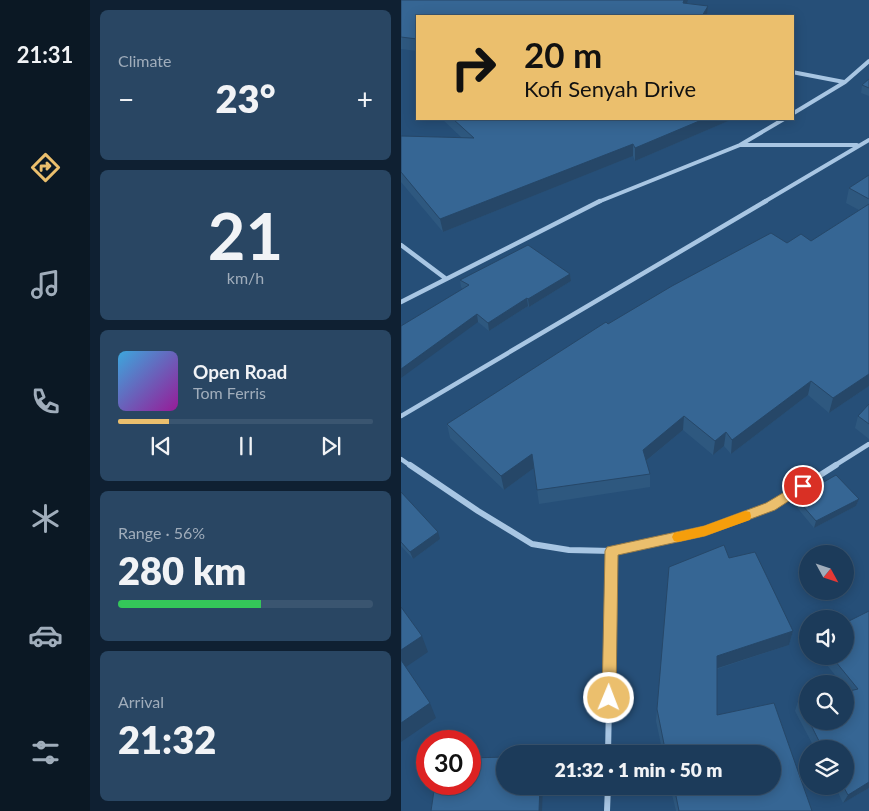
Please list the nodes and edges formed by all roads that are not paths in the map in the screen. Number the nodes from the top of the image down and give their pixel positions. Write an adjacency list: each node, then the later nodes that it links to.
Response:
1 (869, 61): 3 (street)
2 (794, 72): 3 (street)
3 (845, 82): 4 (street)
4 (794, 113)
5 (782, 120): 7 (street)
6 (869, 140): 8 (street)
7 (740, 145): 8 (street); 10 (street)
8 (857, 145): 12 (street)
9 (401, 245): 10 (street)
10 (445, 278): 11 (street)
11 (401, 302)
12 (401, 416)
13 (869, 444): 15 (street)
14 (401, 460): 15 (street)
15 (611, 551): 16 (street)
16 (608, 745)
17 (608, 795): 18 (street)
18 (607, 811)

